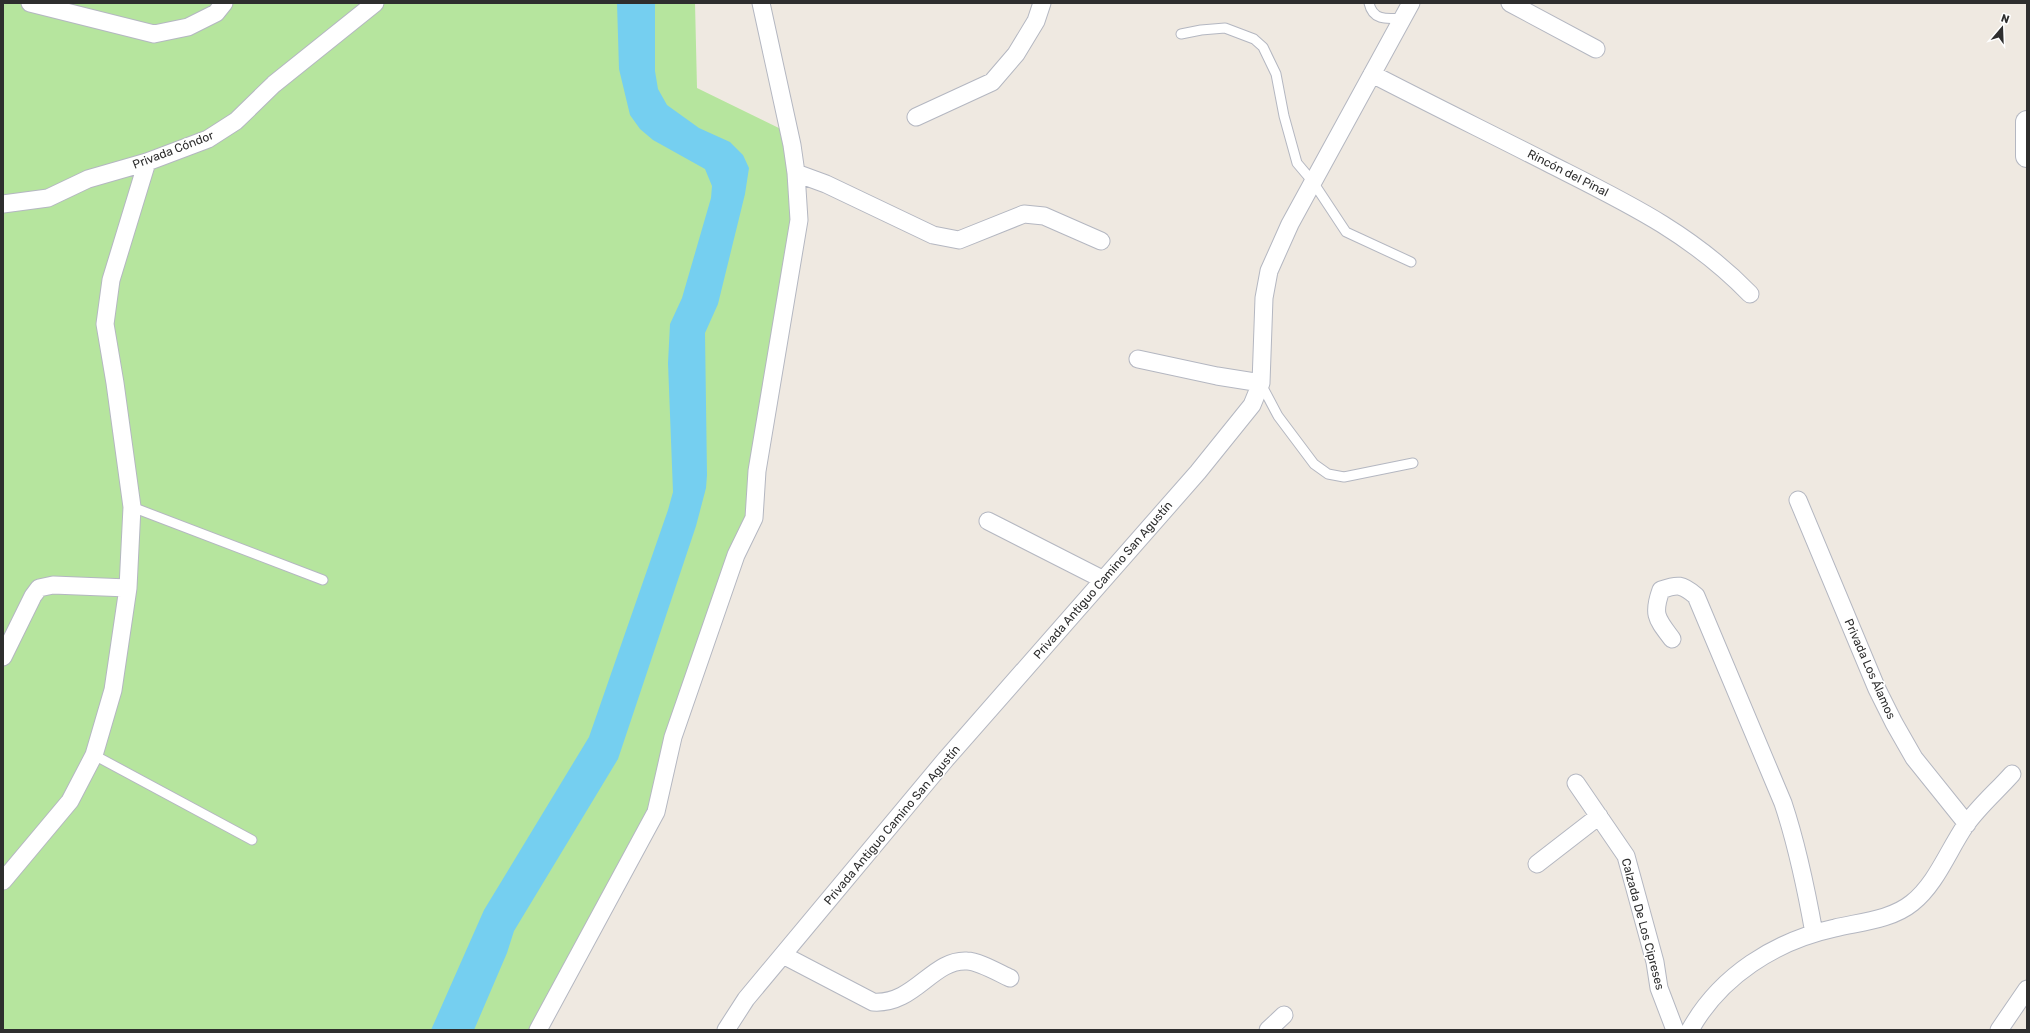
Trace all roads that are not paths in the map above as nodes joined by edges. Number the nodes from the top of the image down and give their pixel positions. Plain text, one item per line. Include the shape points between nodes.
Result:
1 (30, 3) edge
2 (224, 3) edge
3 (375, 3) edge
4 (761, 3) edge
5 (1042, 3) edge
6 (1369, 3) edge
7 (1411, 3) edge
8 (1510, 3) edge
9 (1402, 18) junction
10 (1181, 34) dead end
11 (1596, 49) dead end
12 (1372, 74) junction
13 (916, 117) dead end
14 (2027, 122) edge
15 (2027, 156) edge
16 (147, 162) junction
17 (796, 173) junction
18 (1313, 182) junction
19 (3, 204) edge
20 (1101, 241) dead end
21 (1411, 262) dead end
22 (1750, 294) dead end
23 (1138, 360) dead end
24 (1261, 383) junction
25 (1413, 463) dead end
26 (1798, 500) dead end
27 (132, 507) junction
28 (988, 521) dead end
29 (1102, 579) junction
30 (323, 580) dead end
31 (128, 588) junction
32 (1672, 639) dead end
33 (3, 657) edge
34 (94, 754) junction
35 (2012, 774) dead end
36 (1576, 783) dead end
37 (1599, 816) junction
38 (1967, 824) junction
39 (252, 840) dead end
40 (1537, 864) dead end
41 (3, 881) edge
42 (1814, 933) junction
43 (783, 955) junction
44 (1010, 978) dead end
45 (2027, 989) edge
46 (1284, 1015) dead end
47 (538, 1030) edge
48 (726, 1030) edge
49 (1268, 1030) edge
50 (1675, 1030) edge
51 (1690, 1030) edge
52 (1999, 1030) edge

1 - 2 street via 154,34 188,28 216,13
3 - 16 street, Privada Cóndor via 274,84 236,121 208,139
4 - 17 street
5 - 13 street via 1036,21 1016,54 992,82
6 - 9 lane via 1370,9 1377,17
7 - 9 street, Privada Antiguo Camino San Agustín
8 - 11 street
9 - 12 street, Privada Antiguo Camino San Agustín
10 - 18 lane via 1225,28 1254,40 1263,47 1276,74 1284,116 1298,163
12 - 18 street, Privada Antiguo Camino San Agustín
12 - 22 street, Rincón del Pinal via 1640,209 1714,259
14 - 15 street
16 - 19 street, Privada Cóndor via 88,179 48,198
16 - 27 street via 111,280 105,324
17 - 20 street via 826,184 933,235 959,240 1024,214 1044,216
17 - 47 street via 799,220 757,471 754,518 736,555 673,736 656,812
18 - 21 lane via 1346,232
18 - 24 street, Privada Antiguo Camino San Agustín via 1290,224 1269,271 1264,298
23 - 24 street
24 - 25 lane via 1278,416 1314,464 1328,474 1344,477
24 - 29 street, Privada Antiguo Camino San Agustín via 1252,405 1198,472
26 - 38 street, Privada Los Álamos via 1877,689 1894,723 1914,758
27 - 30 lane
27 - 31 street
28 - 29 street
29 - 43 street, Privada Antiguo Camino San Agustín via 946,759
31 - 33 street via 53,585 39,588
31 - 34 street via 113,690
32 - 42 street via 1659,622 1655,606 1661,590 1680,585 1696,596 1783,802 1803,872
34 - 39 lane
34 - 41 street via 70,801
35 - 38 street
36 - 37 street, Calzada De Los Cipreses
37 - 40 street
37 - 50 street, Calzada De Los Cipreses via 1626,856 1655,962 1659,988
38 - 42 street via 1924,892 1911,904 1881,918
42 - 51 street via 1776,949 1723,985 1702,1010
43 - 44 street via 874,1002 886,1003 899,999 944,966 955,962 968,961
43 - 48 street, Privada Antiguo Camino San Agustín via 746,999
45 - 52 street
46 - 49 street

